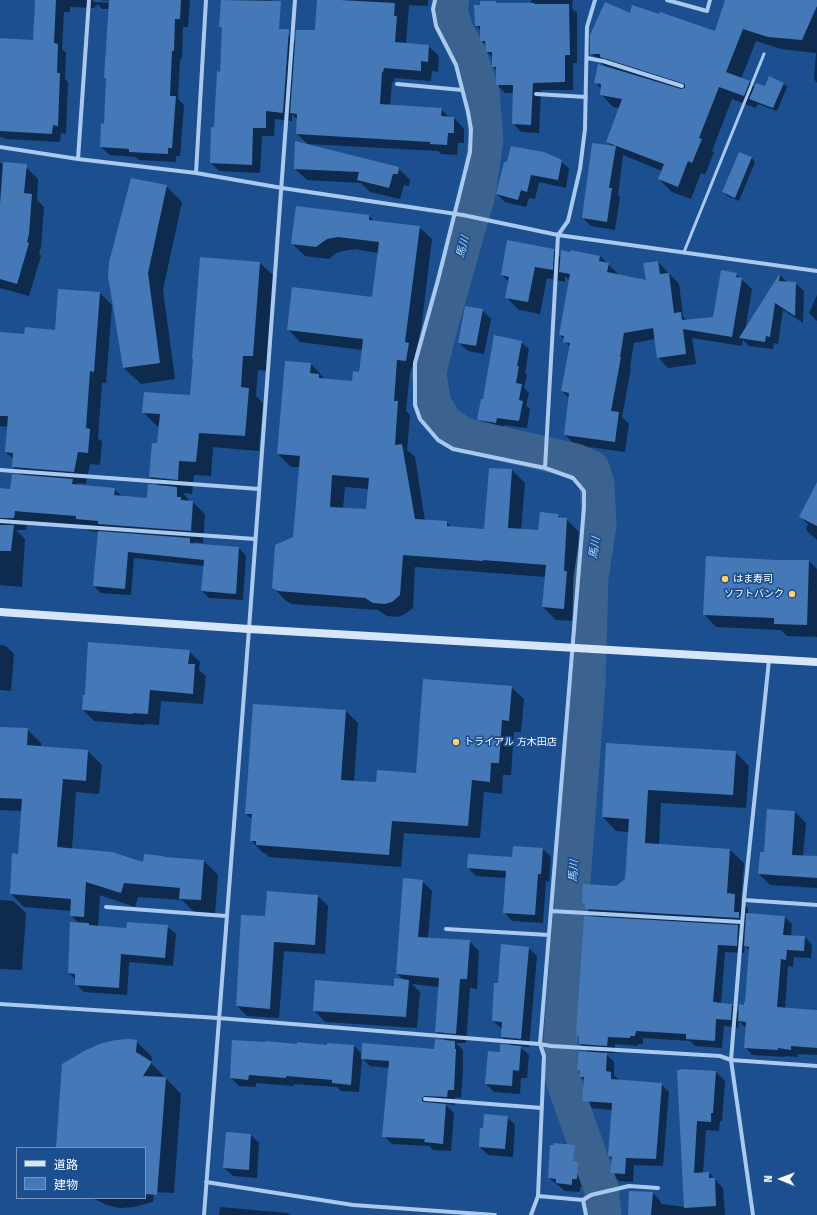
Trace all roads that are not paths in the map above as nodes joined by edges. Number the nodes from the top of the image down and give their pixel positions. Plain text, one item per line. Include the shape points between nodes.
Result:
1 (89, 0) edge
2 (206, 0) edge
3 (295, 0) edge
4 (435, 0) edge
5 (595, 0) edge
6 (667, 0) edge
7 (710, 0) edge
8 (764, 54) dead end
9 (587, 58) junction
10 (397, 84) dead end
11 (682, 86) dead end
12 (462, 90) junction
13 (536, 94) dead end
14 (586, 97) junction
15 (0, 147) edge
16 (78, 159) junction
17 (196, 173) junction
18 (282, 188) junction
19 (454, 214) junction
20 (558, 235) junction
21 (684, 252) junction
22 (817, 271) edge
23 (545, 468) junction
24 (0, 470) edge
25 (259, 489) junction
26 (0, 520) edge
27 (255, 539) junction
28 (0, 612) edge
29 (249, 629) junction
30 (575, 649) junction
31 (769, 659) junction
32 (817, 662) edge
33 (744, 900) junction
34 (817, 905) edge
35 (106, 907) dead end
36 (551, 911) junction
37 (226, 916) junction
38 (742, 922) junction
39 (446, 929) dead end
40 (549, 935) junction
41 (0, 1004) edge
42 (218, 1018) junction
43 (540, 1044) junction
44 (731, 1060) junction
45 (817, 1066) edge
46 (425, 1099) dead end
47 (542, 1108) junction
48 (206, 1182) junction
49 (658, 1188) dead end
50 (538, 1196) junction
51 (583, 1200) junction
52 (425, 1213) edge
53 (204, 1215) edge
54 (495, 1215) edge
55 (531, 1215) edge
56 (586, 1215) edge
57 (753, 1215) edge

1 - 16 street
2 - 17 street
3 - 18 street
4 - 12 street via 433,9 436,26 456,65
5 - 9 street via 586,27
6 - 7 street via 707,11
8 - 21 lane
9 - 11 street
9 - 14 street
10 - 12 street
12 - 19 street via 471,129 470,152
13 - 14 street
14 - 20 street via 580,169 568,221
15 - 16 street
16 - 17 street
17 - 18 street
18 - 19 street
18 - 25 street
19 - 20 street
19 - 23 street via 415,363 414,405 420,419 438,440 453,449
20 - 21 street
20 - 23 street
21 - 22 street
23 - 30 street via 573,478 584,492
24 - 25 street
25 - 27 street
26 - 27 street
27 - 29 street
28 - 29 street
29 - 30 street
29 - 37 street
30 - 31 street
30 - 36 street
31 - 32 street
31 - 33 street
33 - 34 street
33 - 38 street
35 - 37 street
36 - 38 street
36 - 40 street
37 - 42 street
38 - 44 street
39 - 40 street
40 - 43 street
41 - 42 street
42 - 43 street
42 - 48 street
43 - 44 street via 720,1056
43 - 47 street via 544,1056
44 - 45 street
44 - 57 street
46 - 47 street
47 - 50 street
48 - 52 street via 353,1205
48 - 53 street
49 - 51 street via 629,1186 591,1195
50 - 51 street
50 - 55 street
51 - 56 street
52 - 54 street

